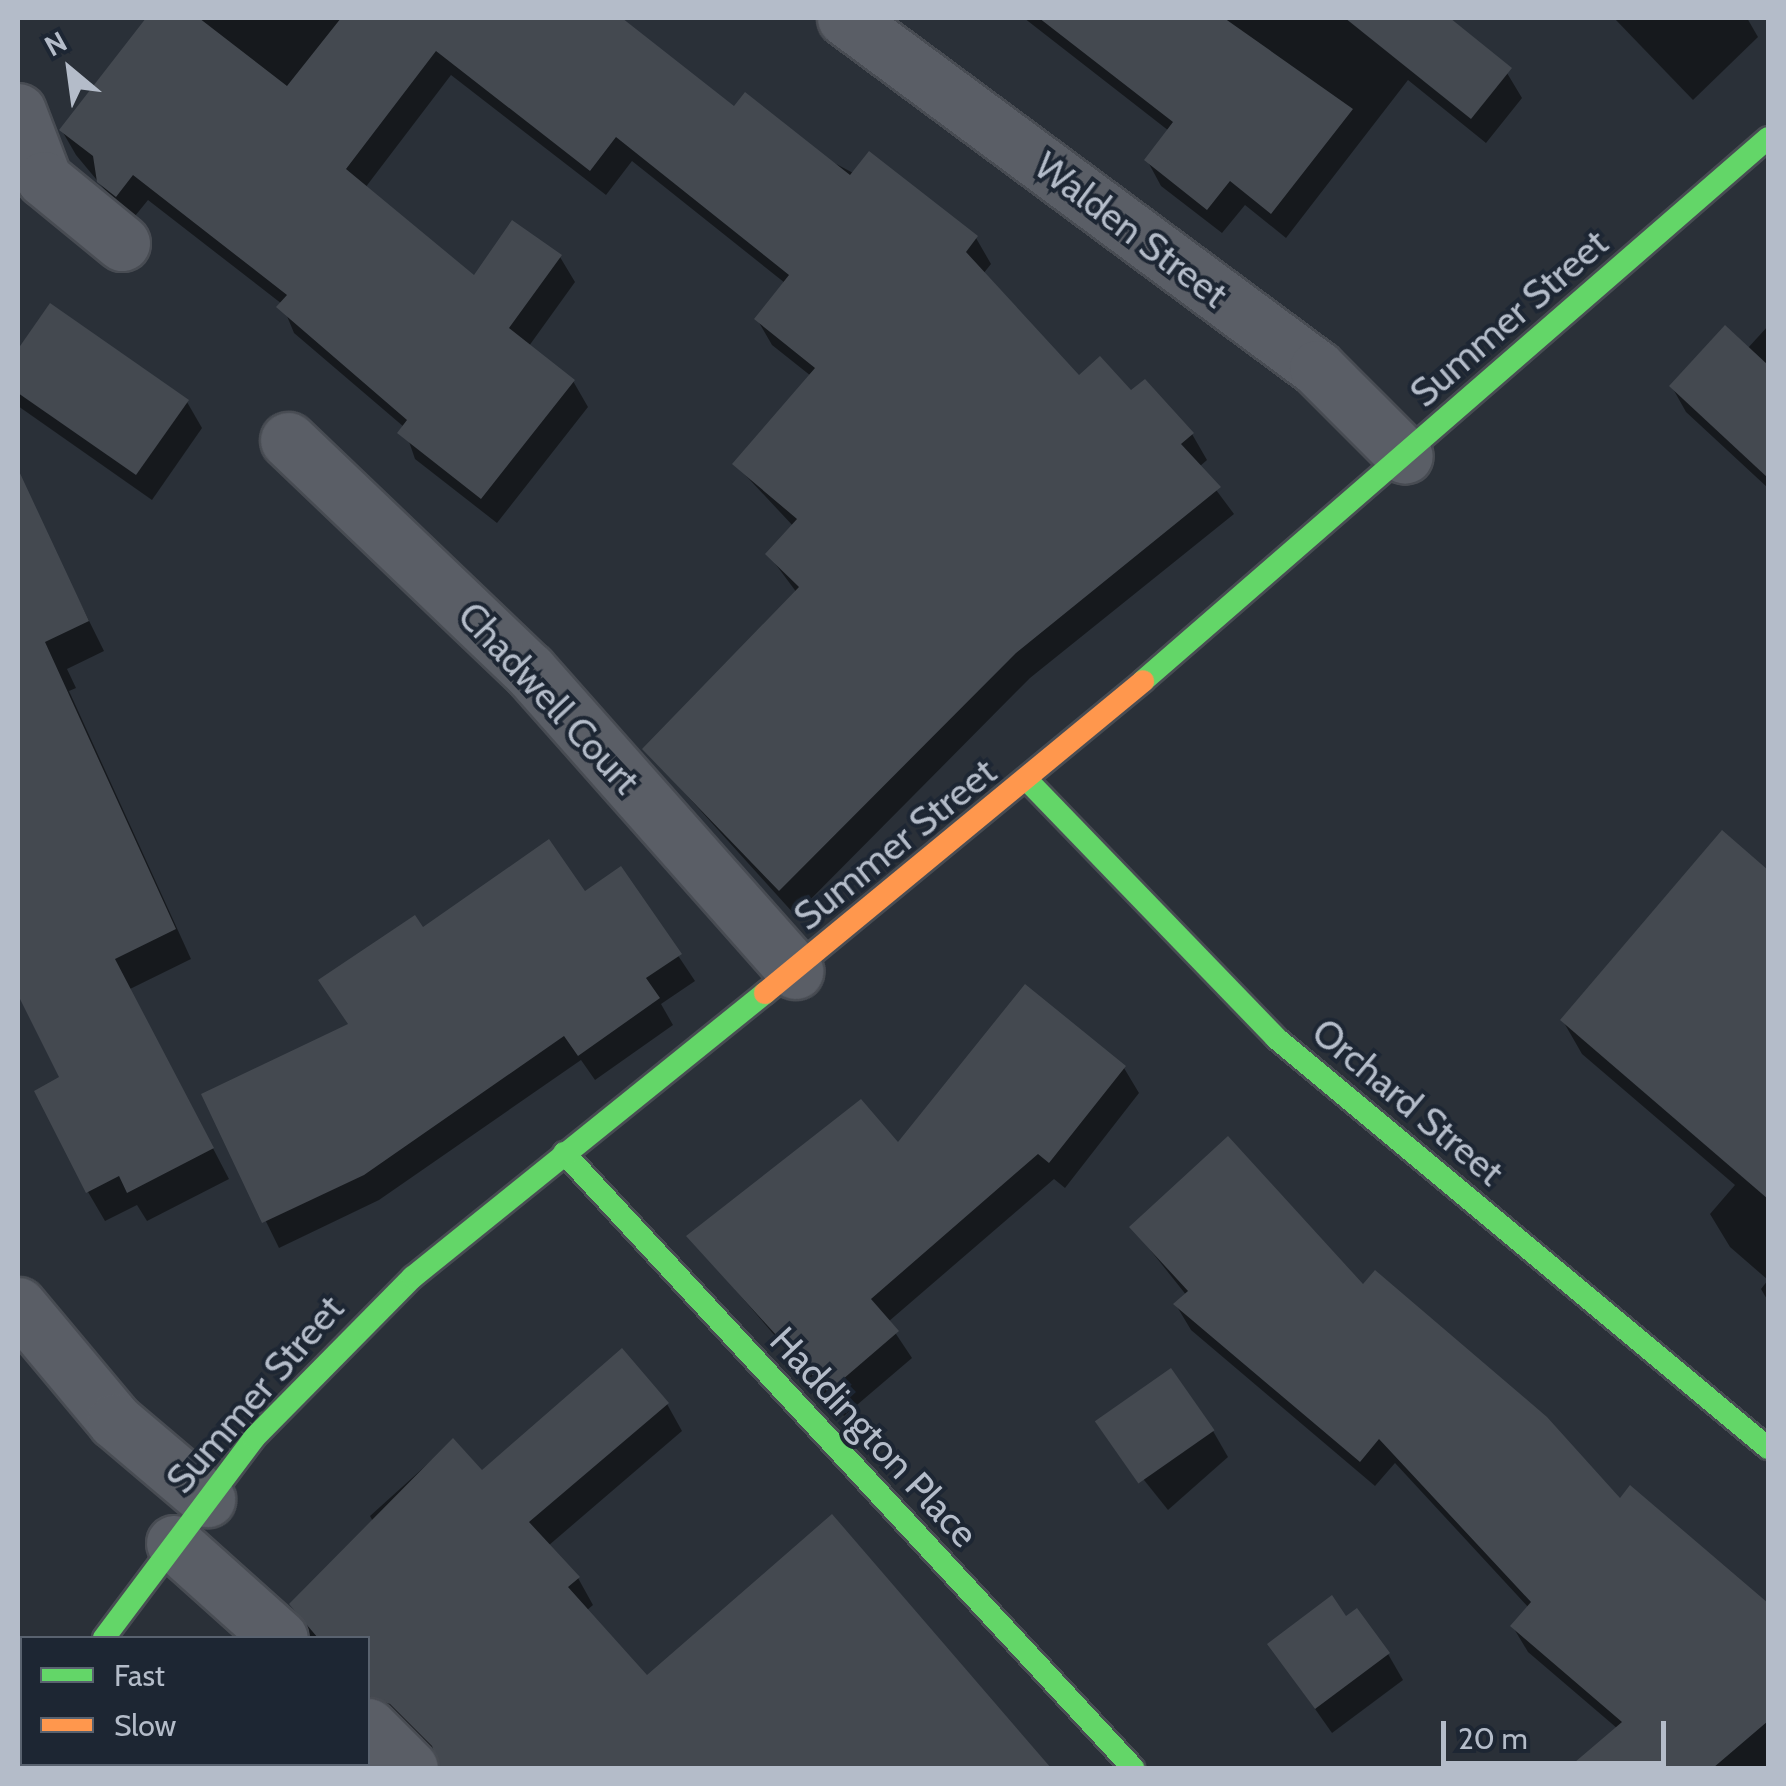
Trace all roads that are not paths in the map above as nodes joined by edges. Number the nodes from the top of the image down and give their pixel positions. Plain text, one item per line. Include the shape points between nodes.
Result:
1 (845, 18) edge
2 (18, 111) edge
3 (1768, 138) edge
4 (122, 243) dead end
5 (288, 440) dead end
6 (1405, 456) junction
7 (1028, 781) junction
8 (795, 971) junction
9 (564, 1153) junction
10 (18, 1305) edge
11 (1768, 1448) edge
12 (206, 1498) junction
13 (174, 1542) junction
14 (105, 1636) edge
15 (278, 1636) edge
16 (370, 1728) edge
17 (410, 1768) edge
18 (1133, 1768) edge

1 - 6 street, Walden Street via 1317,368
2 - 4 street via 44,179
3 - 6 main road, Summer Street
5 - 8 street, Chadwell Court via 539,682
6 - 7 main road, Summer Street
7 - 8 main road, Summer Street
7 - 11 main road, Orchard Street via 1276,1038
8 - 9 main road, Summer Street
9 - 12 main road, Summer Street via 317,1366
9 - 18 main road, Haddington Place
10 - 12 street via 115,1421
12 - 13 main road, Summer Street
13 - 14 main road, Summer Street
13 - 15 street
16 - 17 street

